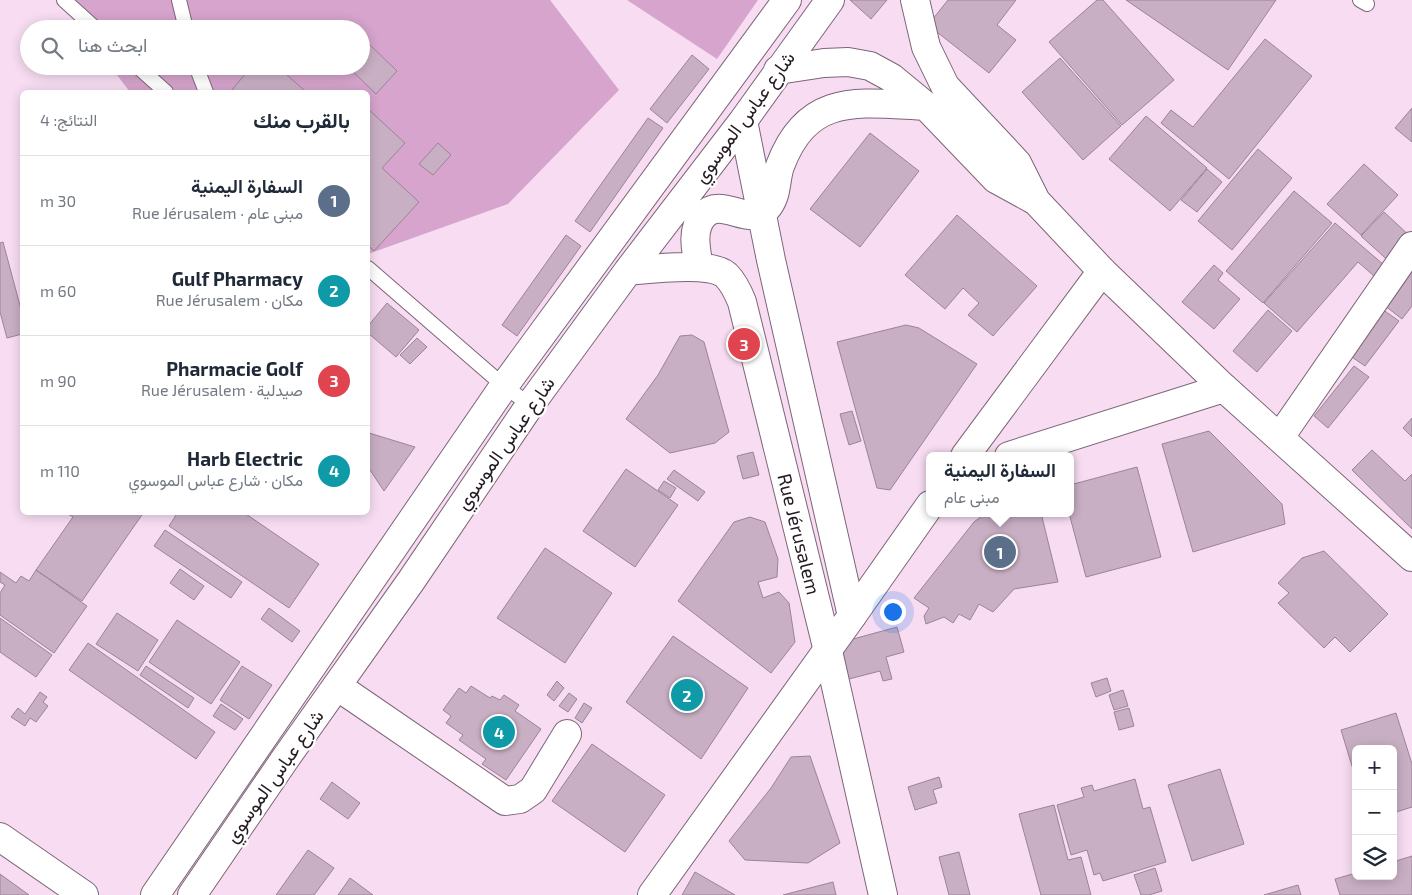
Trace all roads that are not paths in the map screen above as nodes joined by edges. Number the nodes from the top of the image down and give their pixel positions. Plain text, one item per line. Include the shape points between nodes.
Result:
1 (64, 0) edge
2 (179, 0) edge
3 (787, 0) edge
4 (830, 0) edge
5 (921, 6) edge
6 (86, 20) edge
7 (184, 20) edge
8 (778, 70) junction
9 (147, 75) edge
10 (199, 75) edge
11 (164, 90) edge
12 (205, 90) edge
13 (926, 106) junction
14 (743, 121) junction
15 (1036, 201) junction
16 (762, 213) junction
17 (1412, 246) edge
18 (699, 267) junction
19 (370, 270) edge
20 (628, 271) junction
21 (1102, 271) junction
22 (504, 386) junction
23 (1224, 388) junction
24 (530, 404) junction
25 (1280, 437) junction
26 (968, 452) edge
27 (1022, 452) edge
28 (926, 511) edge
29 (1412, 557) edge
30 (852, 616) junction
31 (828, 651) junction
32 (336, 686) junction
33 (567, 734) dead end
34 (208, 820) junction
35 (233, 836) junction
36 (0, 837) edge
37 (84, 895) edge
38 (155, 895) edge
39 (192, 895) edge
40 (652, 895) edge
41 (883, 895) edge

1 - 6 lane
2 - 7 lane
3 - 22 street, شارع عباس الموسوي
4 - 8 street, شارع عباس الموسوي
5 - 15 street via 926,47 945,86 1017,163
8 - 13 street via 824,63 848,62 870,66 892,78
8 - 14 street, شارع عباس الموسوي
9 - 11 lane
10 - 12 lane
13 - 15 street via 996,179
13 - 16 street via 847,104 820,112 793,138 779,167 776,192
14 - 16 street, Rue Jérusalem
14 - 20 street, شارع عباس الموسوي
15 - 21 street
16 - 18 street via 740,214 723,208 706,213 696,228
16 - 30 street, Rue Jérusalem
17 - 25 street
18 - 20 street, Rue Jérusalem
18 - 31 street, Rue Jérusalem via 724,273 735,285 742,302
19 - 22 lane
20 - 24 street, شارع عباس الموسوي
21 - 23 street
21 - 26 street
22 - 24 lane
22 - 34 street, شارع عباس الموسوي
23 - 25 street
23 - 27 street
24 - 32 street, شارع عباس الموسوي
25 - 29 street
28 - 30 street
30 - 31 street
31 - 40 street
31 - 41 street, Rue Jérusalem
32 - 33 street via 505,801 520,799 533,790
32 - 35 street, شارع عباس الموسوي
34 - 35 street
34 - 38 street, شارع عباس الموسوي
35 - 39 street, شارع عباس الموسوي
36 - 37 street

